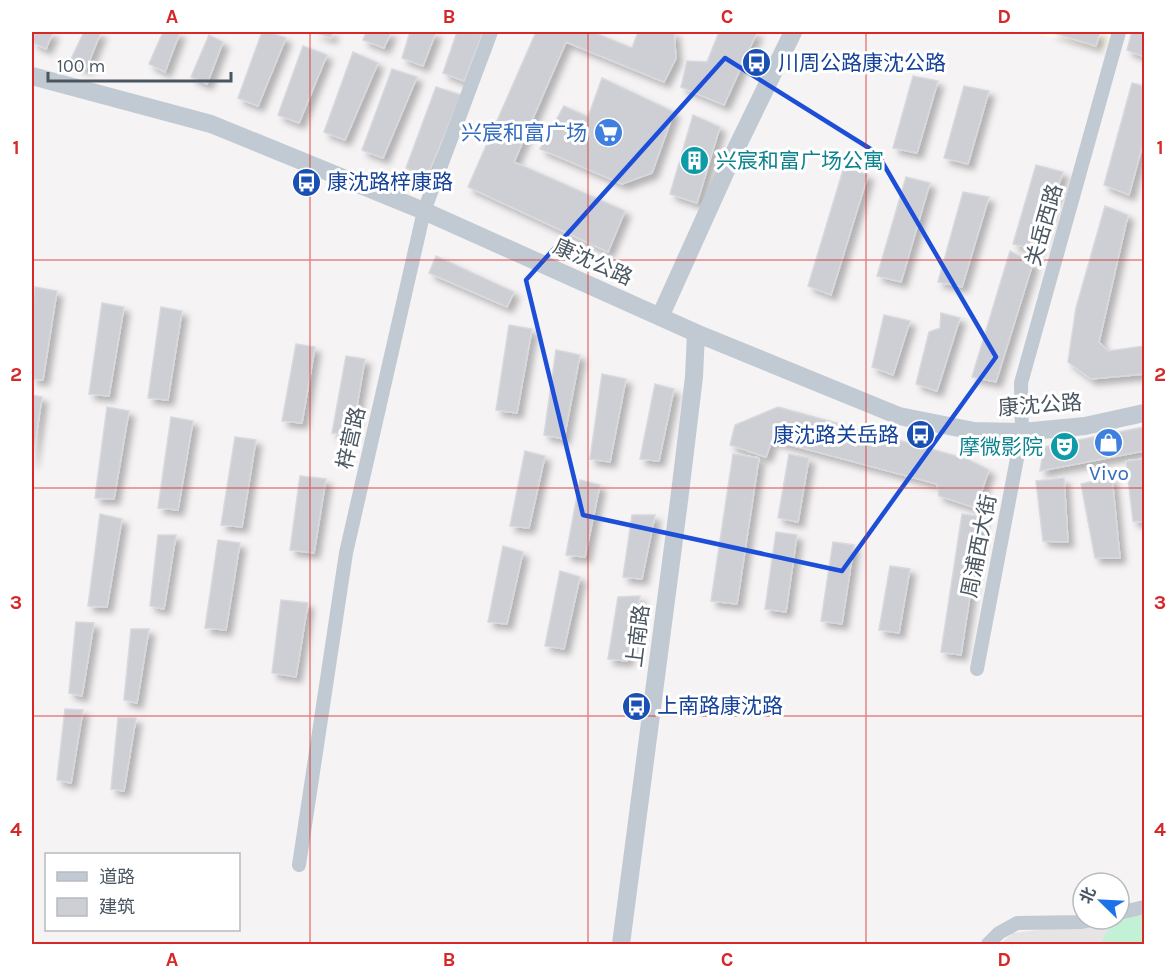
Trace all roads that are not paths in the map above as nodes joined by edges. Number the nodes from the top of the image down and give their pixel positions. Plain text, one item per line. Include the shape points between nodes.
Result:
1 (491, 32) edge
2 (793, 32) edge
3 (1119, 32) edge
4 (32, 76) edge
5 (424, 211) junction
6 (660, 317) junction
7 (696, 333) junction
8 (1144, 413) edge
9 (1022, 432) junction
10 (976, 669) dead end
11 (298, 865) dead end
12 (1071, 922) edge
13 (621, 945) edge
14 (988, 945) edge

1 - 5 street, 梓营路
2 - 6 street
3 - 9 street, 关岳西路 via 1021,383
4 - 5 street, 康沈公路 via 211,124
5 - 6 street, 康沈公路
5 - 11 street, 梓营路 via 346,553
6 - 7 street, 康沈公路
7 - 9 street, 康沈公路 via 899,416 974,431
7 - 13 street, 上南路 via 679,501
8 - 9 street, 康沈公路 via 1086,426
9 - 10 street, 周浦西大街
12 - 14 street via 1017,923

